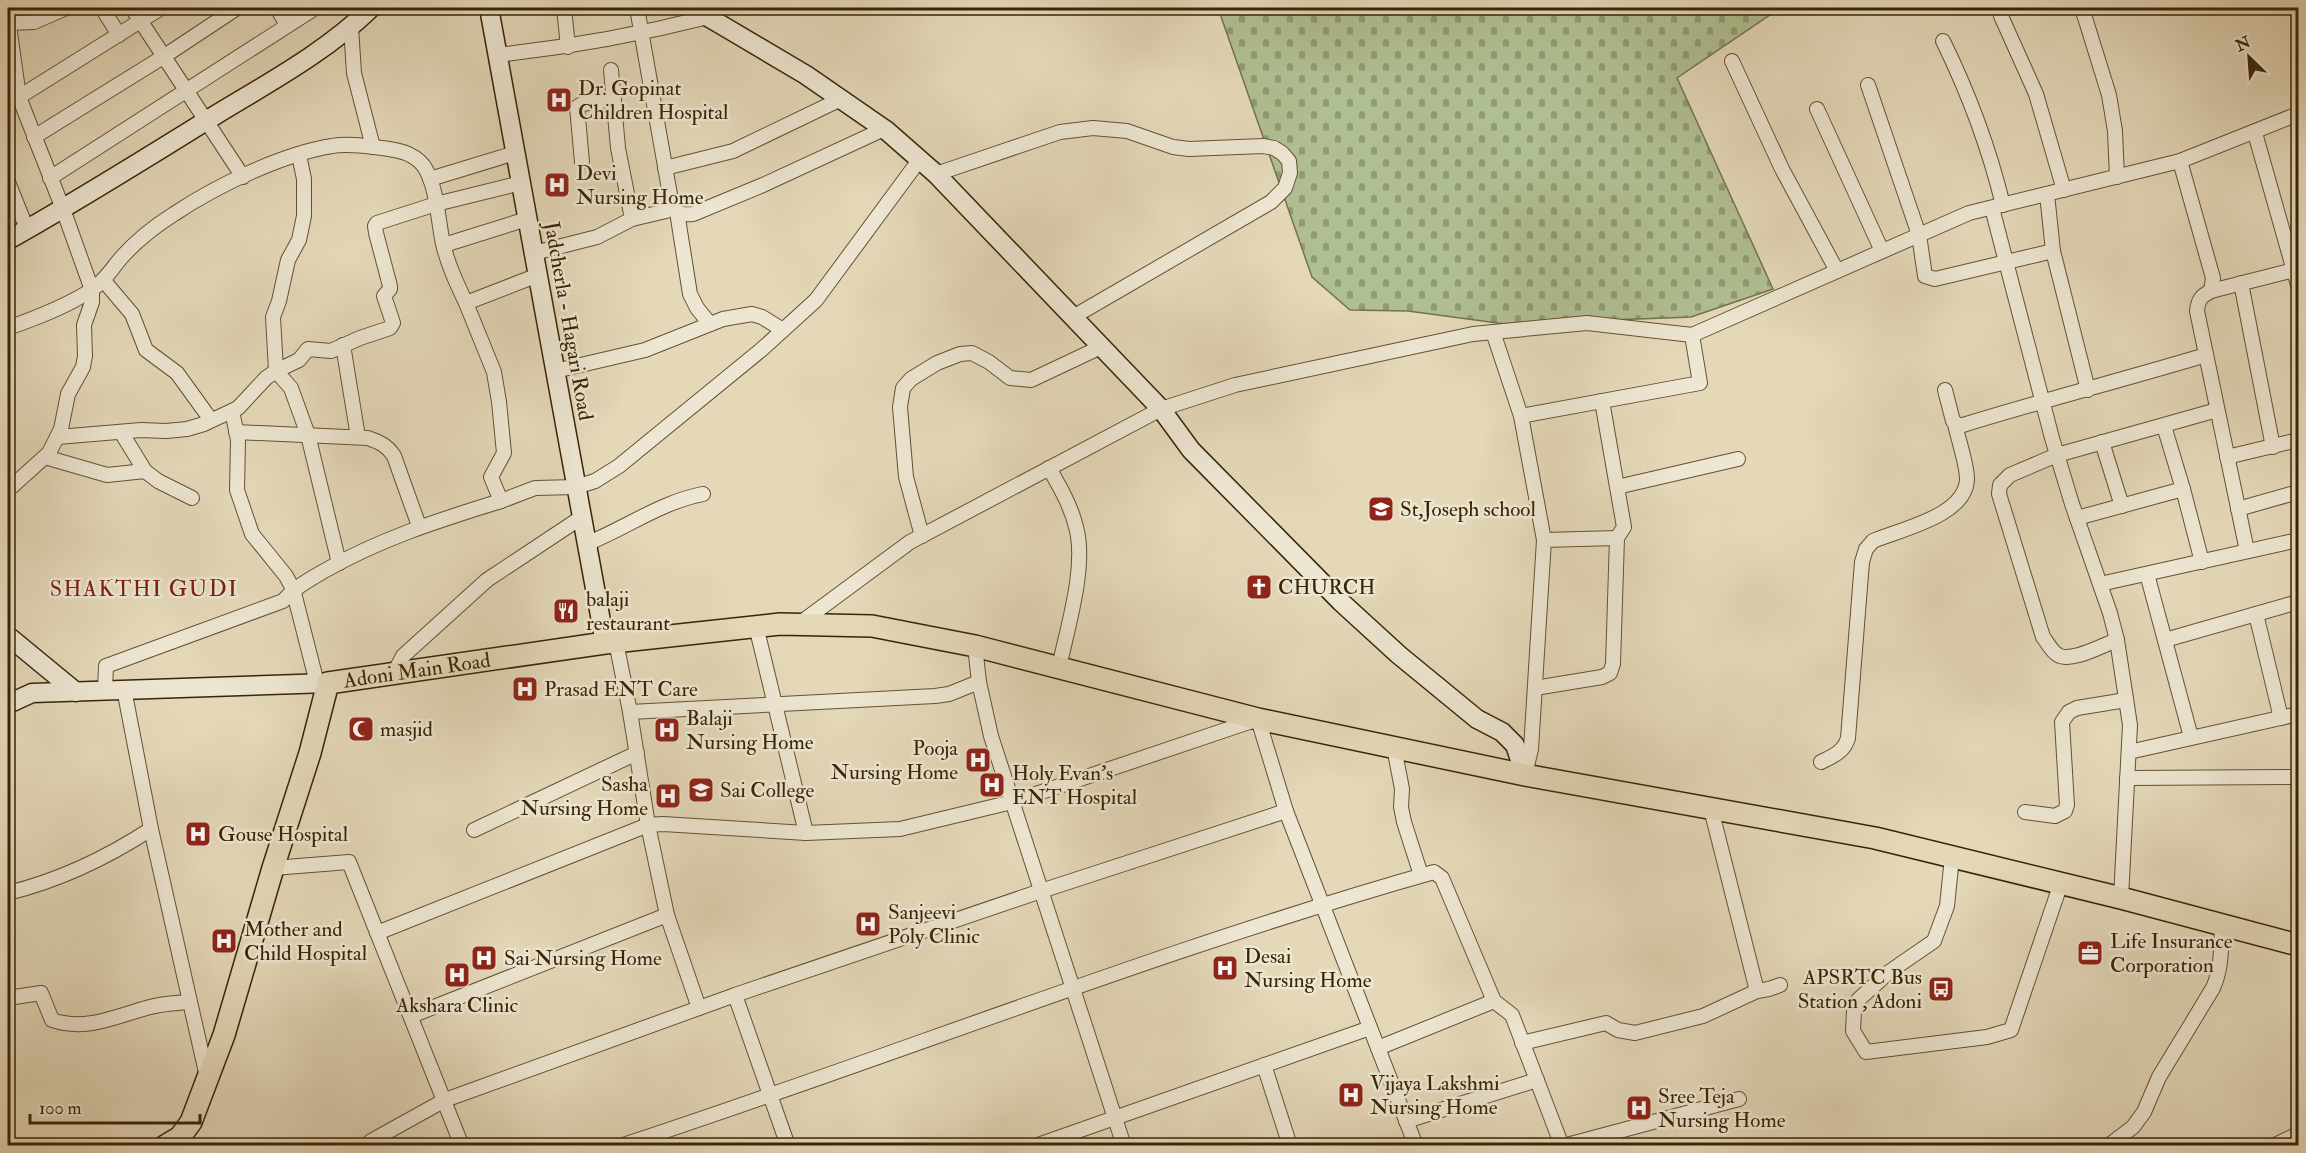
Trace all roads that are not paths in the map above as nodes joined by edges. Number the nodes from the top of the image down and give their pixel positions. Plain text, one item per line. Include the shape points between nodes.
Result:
1 (66, 8) edge
2 (102, 8) edge
3 (132, 8) edge
4 (161, 8) edge
5 (237, 8) edge
6 (277, 8) edge
7 (315, 8) edge
8 (371, 8) edge
9 (489, 8) edge
10 (564, 8) edge
11 (636, 8) edge
12 (689, 8) edge
13 (2082, 8) edge
14 (2001, 16) dead end
15 (708, 17) junction
16 (8, 21) edge
17 (140, 21) junction
18 (287, 25) junction
19 (351, 27) junction
20 (643, 34) junction
21 (119, 35) junction
22 (1944, 41) dead end
23 (567, 48) junction
24 (9, 49) edge
25 (497, 55) junction
26 (163, 57) junction
27 (1732, 60) dead end
28 (611, 70) dead end
29 (1868, 85) dead end
30 (185, 92) junction
31 (13, 99) edge
32 (614, 99) junction
33 (841, 99) junction
34 (1817, 109) dead end
35 (2298, 114) edge
36 (206, 121) junction
37 (884, 129) junction
38 (2255, 133) junction
39 (34, 137) junction
40 (373, 147) junction
41 (515, 153) junction
42 (299, 154) junction
43 (920, 159) junction
44 (2180, 161) junction
45 (582, 162) dead end
46 (665, 168) junction
47 (936, 174) junction
48 (243, 177) junction
49 (2117, 177) junction
50 (50, 178) junction
51 (430, 179) junction
52 (8, 182) edge
53 (521, 183) junction
54 (2064, 190) junction
55 (2048, 194) junction
56 (436, 204) junction
57 (1998, 207) junction
58 (63, 209) junction
59 (674, 209) junction
60 (527, 219) junction
61 (632, 219) junction
62 (27, 229) junction
63 (1919, 236) junction
64 (8, 240) edge
65 (444, 245) junction
66 (2053, 251) junction
67 (1882, 252) junction
68 (534, 253) junction
69 (2008, 261) junction
70 (2296, 269) edge
71 (1837, 271) junction
72 (538, 275) junction
73 (104, 281) junction
74 (2241, 283) junction
75 (2298, 285) edge
76 (92, 290) junction
77 (2211, 291) junction
78 (466, 303) junction
79 (1073, 317) junction
80 (710, 324) junction
81 (8, 328) edge
82 (783, 330) junction
83 (1493, 332) junction
84 (1692, 335) junction
85 (344, 345) junction
86 (1101, 347) junction
87 (2206, 356) junction
88 (276, 371) junction
89 (555, 371) junction
90 (1945, 390) dead end
91 (2088, 390) junction
92 (1602, 401) junction
93 (2043, 401) junction
94 (1161, 409) junction
95 (2217, 410) junction
96 (232, 411) junction
97 (1521, 416) junction
98 (211, 420) junction
99 (1955, 424) junction
100 (2164, 426) junction
101 (121, 432) junction
102 (236, 432) junction
103 (308, 435) junction
104 (57, 437) junction
105 (358, 437) junction
106 (2298, 440) edge
107 (2102, 442) junction
108 (2273, 447) junction
109 (2057, 455) junction
110 (45, 457) junction
111 (2227, 457) junction
112 (1738, 459) dead end
113 (1049, 468) junction
114 (145, 471) junction
115 (576, 487) junction
116 (1617, 487) junction
117 (2183, 489) junction
118 (8, 490) edge
119 (2298, 492) edge
120 (703, 494) dead end
121 (192, 498) dead end
122 (501, 501) junction
123 (2122, 506) junction
124 (2238, 509) junction
125 (582, 517) junction
126 (2077, 518) junction
127 (419, 526) junction
128 (922, 536) junction
129 (1617, 538) junction
130 (1544, 540) junction
131 (2298, 540) edge
132 (586, 544) junction
133 (2247, 551) junction
134 (339, 562) junction
135 (2202, 562) junction
136 (2147, 574) junction
137 (2100, 584) junction
138 (293, 589) junction
139 (2298, 602) edge
140 (2256, 614) junction
141 (799, 624) junction
142 (756, 626) junction
143 (8, 636) edge
144 (2116, 640) junction
145 (2165, 640) junction
146 (610, 643) junction
147 (975, 646) junction
148 (1059, 668) junction
149 (394, 673) junction
150 (979, 682) junction
151 (323, 683) junction
152 (1535, 688) junction
153 (124, 689) junction
154 (105, 690) junction
155 (76, 692) junction
156 (2126, 700) junction
157 (8, 704) edge
158 (775, 704) junction
159 (630, 712) junction
160 (2298, 714) edge
161 (2281, 718) junction
162 (1258, 719) junction
163 (2191, 737) junction
164 (1394, 747) junction
165 (2128, 752) junction
166 (637, 753) junction
167 (1821, 762) dead end
168 (1525, 775) junction
169 (2298, 777) edge
170 (2127, 778) junction
171 (1012, 802) junction
172 (1711, 808) junction
173 (1286, 811) junction
174 (2025, 812) dead end
175 (648, 825) junction
176 (151, 830) junction
177 (474, 830) dead end
178 (806, 834) junction
179 (1952, 857) junction
180 (273, 868) junction
181 (1421, 875) junction
182 (2061, 883) junction
183 (1041, 891) junction
184 (8, 893) edge
185 (2121, 898) junction
186 (1324, 905) junction
187 (667, 915) junction
188 (2222, 926) junction
189 (377, 933) junction
190 (2298, 945) edge
191 (1780, 985) dead end
192 (1072, 987) junction
193 (1757, 990) junction
194 (735, 995) junction
195 (8, 999) edge
196 (1494, 1001) junction
197 (190, 1002) junction
198 (699, 1008) junction
199 (411, 1016) junction
200 (1370, 1028) junction
201 (1522, 1043) junction
202 (1378, 1048) junction
203 (1264, 1065) junction
204 (208, 1080) junction
205 (1537, 1080) junction
206 (771, 1096) junction
207 (1738, 1099) dead end
208 (445, 1100) junction
209 (1115, 1117) junction
210 (1406, 1121) junction
211 (2298, 1137) edge
212 (165, 1146) edge
213 (367, 1146) edge
214 (462, 1146) edge
215 (620, 1146) edge
216 (788, 1146) edge
217 (1035, 1146) edge
218 (1124, 1146) edge
219 (1290, 1146) edge
220 (1416, 1146) edge
221 (1562, 1146) edge
222 (2108, 1146) edge
223 (2273, 1146) edge

1 - 16 street via 34,22
2 - 21 street
3 - 17 street
4 - 17 street
5 - 26 street
6 - 18 street
7 - 18 street
8 - 19 street
9 - 25 street, Jadcherla - Hagari Road
10 - 23 street
11 - 20 street
12 - 15 street
13 - 49 street via 2109,95
14 - 54 street via 2036,94
15 - 20 street
15 - 33 street
16 - 24 street
17 - 21 street
17 - 26 street
18 - 30 street
19 - 36 street
19 - 40 street via 354,73
20 - 23 street
20 - 46 street
21 - 31 street
22 - 57 street via 1983,132
23 - 25 street
24 - 31 street
25 - 41 street, Jadcherla - Hagari Road
26 - 30 street
26 - 39 street
27 - 71 street via 1782,169
28 - 32 street
29 - 63 street
30 - 36 street
30 - 50 street
31 - 39 street
32 - 45 street via 577,107
32 - 61 street via 618,148
33 - 37 street
33 - 46 street via 733,151
34 - 67 street
35 - 38 street
36 - 48 street
36 - 58 street
37 - 43 street
37 - 59 street via 693,214
38 - 44 street
38 - 70 street
39 - 50 street
40 - 42 street via 333,146
40 - 51 street via 411,155 423,165
41 - 51 street
41 - 53 street, Jadcherla - Hagari Road
42 - 48 street
42 - 88 street via 304,216 273,317
43 - 47 street
43 - 82 street via 816,300
44 - 49 street
44 - 77 street via 2214,278
46 - 59 street
47 - 79 street
47 - 79 street via 1060,132 1092,128 1127,131 1181,148 1263,146 1282,153 1289,161 1285,188 1271,202
48 - 73 street via 174,214 122,258
49 - 54 street
50 - 58 street
51 - 56 street
52 - 62 street
53 - 56 street
53 - 60 street, Jadcherla - Hagari Road
54 - 55 street
55 - 57 street
55 - 66 street
56 - 65 street
56 - 85 street via 375,226 390,286 384,296 392,326
57 - 63 street via 1969,213
57 - 69 street
58 - 62 street
58 - 76 street
59 - 61 street
59 - 80 street via 690,294
60 - 65 street
60 - 68 street, Jadcherla - Hagari Road
61 - 68 street via 597,237
62 - 64 street
63 - 67 street
63 - 69 street via 1923,270 1929,278
65 - 78 street
66 - 69 street
66 - 91 street
67 - 71 street
68 - 72 street, Jadcherla - Hagari Road
69 - 93 street
70 - 74 street
70 - 75 street
71 - 84 street
72 - 78 street
72 - 89 street, Jadcherla - Hagari Road
73 - 76 street
73 - 98 street via 132,314 146,350 177,373
74 - 77 street
74 - 108 street
76 - 81 street via 71,303
76 - 104 street via 84,325 83,367 68,394
77 - 87 street via 2202,296 2197,311
78 - 122 street via 494,372 504,453 491,477
79 - 86 street
80 - 82 street via 752,314
80 - 89 street via 645,350
82 - 115 street via 619,466
83 - 84 street via 1587,323
83 - 94 street via 1235,385
83 - 97 street
84 - 92 street via 1701,383
85 - 88 street via 326,351 308,349 299,360
85 - 105 street
86 - 94 street
86 - 128 street via 1031,380 1010,378 972,353 937,363 910,379 903,388 900,407 906,477
87 - 91 street
87 - 95 street
88 - 96 street
88 - 103 street via 291,388
89 - 115 street, Jadcherla - Hagari Road
90 - 99 street
91 - 93 street
92 - 97 street
92 - 116 street
93 - 99 street
93 - 109 street
94 - 113 street
94 - 168 street via 1191,450 1341,602 1399,655 1515,745
95 - 100 street
95 - 111 street
96 - 98 street
96 - 102 street
97 - 130 street
98 - 101 street via 187,429
99 - 167 street via 1967,479 1957,501 1946,513 1873,541 1866,549 1848,738 1839,753
100 - 107 street
100 - 117 street
101 - 104 street
101 - 114 street
102 - 103 street
102 - 138 street via 237,490 252,534
103 - 105 street
103 - 134 street
104 - 110 street
105 - 127 street via 388,447
106 - 108 street
107 - 109 street
107 - 123 street
108 - 111 street
109 - 126 street
109 - 144 street via 2010,475 2000,485 1999,494 2043,637 2060,657 2071,658
110 - 114 street via 107,475
110 - 118 street
111 - 124 street
112 - 116 street
113 - 128 street
113 - 148 street via 1077,528 1079,570
114 - 121 street
115 - 122 street via 535,488
115 - 125 street, Jadcherla - Hagari Road
116 - 129 street via 1624,527
117 - 123 street
117 - 135 street
119 - 124 street
120 - 132 street via 666,505
122 - 127 street
123 - 126 street
124 - 133 street
125 - 132 street, Jadcherla - Hagari Road
125 - 149 street via 487,580 403,656
126 - 137 street
127 - 134 street
128 - 141 street
129 - 130 street
129 - 152 street via 1616,643 1610,673
130 - 152 street
131 - 133 street
132 - 146 street, Jadcherla - Hagari Road
133 - 135 street
134 - 138 street
135 - 136 street
136 - 137 street
136 - 145 street
137 - 144 street
138 - 151 street
138 - 154 street via 283,601 106,666
139 - 140 street
140 - 145 street
140 - 161 street
141 - 142 main road, Adoni Main Road
141 - 147 main road, Adoni Main Road via 872,626
142 - 146 main road, Adoni Main Road
142 - 158 street
143 - 155 street
144 - 156 street
145 - 163 street
146 - 149 main road, Adoni Main Road
146 - 159 street
147 - 148 main road, Adoni Main Road
147 - 150 street
148 - 162 main road, Adoni Main Road
149 - 151 main road, Adoni Main Road
150 - 158 street via 934,696
150 - 171 street
151 - 153 street
151 - 180 main road, Adoni Main Road via 310,753
152 - 168 street
153 - 154 street
153 - 176 street
154 - 155 street
155 - 157 street via 32,693
156 - 165 street via 2130,724
156 - 174 street via 2077,708 2064,717 2065,811 2055,816
158 - 159 street
158 - 178 street
159 - 166 street
160 - 161 street
161 - 163 street
162 - 164 main road, Adoni Main Road
162 - 171 street
162 - 173 street
163 - 165 street
164 - 168 main road, Adoni Main Road
164 - 181 street via 1404,822
165 - 170 street
166 - 175 street
166 - 177 street
168 - 172 main road, Adoni Main Road
169 - 170 street
170 - 185 street
171 - 178 street via 900,829
171 - 183 street
172 - 179 main road, Adoni Main Road via 1875,838
172 - 193 street
173 - 183 street
173 - 186 street
175 - 178 street
175 - 187 street
175 - 189 street
176 - 184 street via 40,885
176 - 197 street
179 - 182 main road, Adoni Main Road
179 - 182 street via 1947,906 1934,941 1889,972 1858,1000 1853,1031 1866,1052 1987,1037 2011,1030
180 - 189 street via 349,862
180 - 204 main road, Adoni Main Road
181 - 186 street
181 - 196 street via 1434,872 1442,878
182 - 185 main road, Adoni Main Road
183 - 192 street
183 - 194 street
185 - 188 main road, Adoni Main Road
186 - 192 street
186 - 200 street
187 - 198 street
187 - 199 street
188 - 190 main road, Adoni Main Road
188 - 222 street via 2221,958 2213,988 2159,1077 2144,1112 2133,1127
189 - 199 street
191 - 193 street
192 - 206 street
192 - 209 street
193 - 201 street via 1703,1016 1635,1033 1606,1023
194 - 198 street
194 - 206 street
195 - 197 street via 40,993 52,1020 73,1026
196 - 201 street via 1512,1015
196 - 202 street
197 - 204 street
198 - 208 street
199 - 208 street
200 - 202 street
200 - 203 street
201 - 205 street
202 - 210 street
203 - 209 street
203 - 219 street
204 - 212 main road, Adoni Main Road via 191,1122 180,1137
205 - 210 street
205 - 221 street
206 - 215 street
206 - 216 street
207 - 221 street
208 - 213 street
208 - 214 street
209 - 217 street
209 - 218 street
210 - 220 street
211 - 223 street

